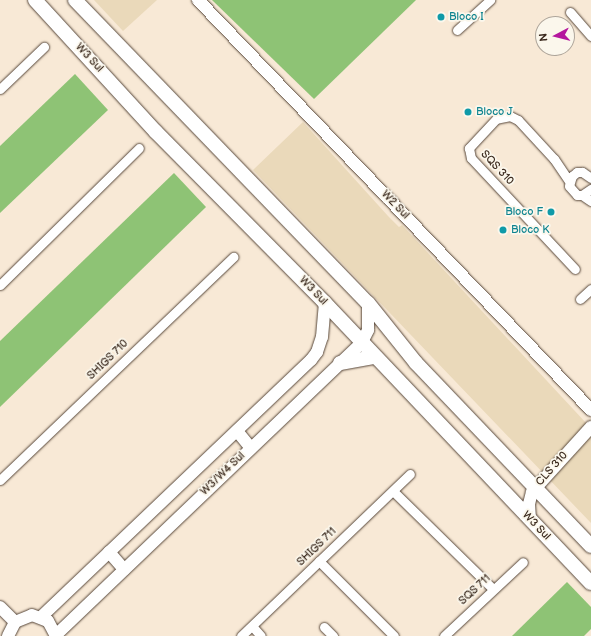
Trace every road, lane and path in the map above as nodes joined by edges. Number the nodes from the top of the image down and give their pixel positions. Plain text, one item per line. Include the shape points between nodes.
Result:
1 (35, 0) edge
2 (75, 0) edge
3 (198, 0) edge
4 (490, 0) edge
5 (570, 12) dead end
6 (457, 30) dead end
7 (591, 36) edge
8 (44, 47) dead end
9 (0, 89) edge
10 (139, 148) dead end
11 (554, 159) junction
12 (591, 167) edge
13 (579, 172) junction
14 (591, 178) edge
15 (569, 181) junction
16 (591, 190) edge
17 (582, 195) junction
18 (591, 201) edge
19 (233, 257) dead end
20 (575, 269) dead end
21 (0, 286) edge
22 (591, 289) edge
23 (580, 299) dead end
24 (324, 303) junction
25 (368, 303) junction
26 (361, 344) junction
27 (374, 357) junction
28 (340, 363) junction
29 (591, 410) edge
30 (591, 427) edge
31 (237, 431) junction
32 (251, 448) junction
33 (410, 474) dead end
34 (0, 480) edge
35 (536, 487) junction
36 (393, 491) junction
37 (171, 494) junction
38 (185, 511) junction
39 (530, 519) junction
40 (591, 546) edge
41 (109, 552) junction
42 (319, 561) junction
43 (523, 562) dead end
44 (124, 569) junction
45 (591, 583) edge
46 (493, 590) junction
47 (0, 607) edge
48 (41, 617) junction
49 (15, 622) junction
50 (252, 626) junction
51 (324, 627) dead end
52 (56, 635) edge
53 (8, 636) edge
54 (241, 636) edge
55 (261, 636) edge
56 (333, 636) edge
57 (394, 636) edge
58 (444, 636) edge

1 - 24 main road, W3 Sul via 156,132
2 - 25 main road
3 - 29 main road, W2 Sul
4 - 6 street
5 - 7 street
8 - 9 street
10 - 21 street
11 - 13 street, SQS 310
11 - 15 street, SQS 310
11 - 20 street, SQS 310 via 518,120 510,116 496,119 471,144 468,151 471,158
12 - 13 street
13 - 14 street, SQS 310
13 - 15 street
15 - 17 street, SQS 310 via 572,191
16 - 17 street
17 - 18 street, SQS 310
19 - 34 street, SHIGS 710
22 - 23 street
24 - 26 main road, W3 Sul
24 - 31 main road, W3/W4 Sul via 322,337 317,352
25 - 26 main road, W3/W4 Sul via 368,330
25 - 35 main road via 416,362
26 - 27 main road, W3 Sul
26 - 28 main road, W3/W4 Sul
27 - 28 main road
27 - 39 main road, W3 Sul
28 - 32 main road, W3/W4 Sul
30 - 35 main road, CLS 310
31 - 32 main road
31 - 37 main road, W3/W4 Sul
32 - 38 main road, W3/W4 Sul
33 - 36 street, SHIGS 711
35 - 39 main road, CLS 310 via 530,500
35 - 40 main road
36 - 42 street, SHIGS 711
36 - 46 street
37 - 38 main road
37 - 41 main road, W3/W4 Sul
38 - 44 main road, W3/W4 Sul
39 - 45 main road, W3 Sul
41 - 44 main road
41 - 48 main road, W3/W4 Sul
42 - 50 street, SHIGS 711
42 - 57 street
43 - 46 street, SQS 711
44 - 52 main road, W3/W4 Sul
46 - 58 street, SQS 711
47 - 49 main road
48 - 49 main road via 23,617
48 - 52 main road via 48,621
49 - 53 main road
50 - 54 street, SHIGS 711
50 - 55 street
51 - 56 street

